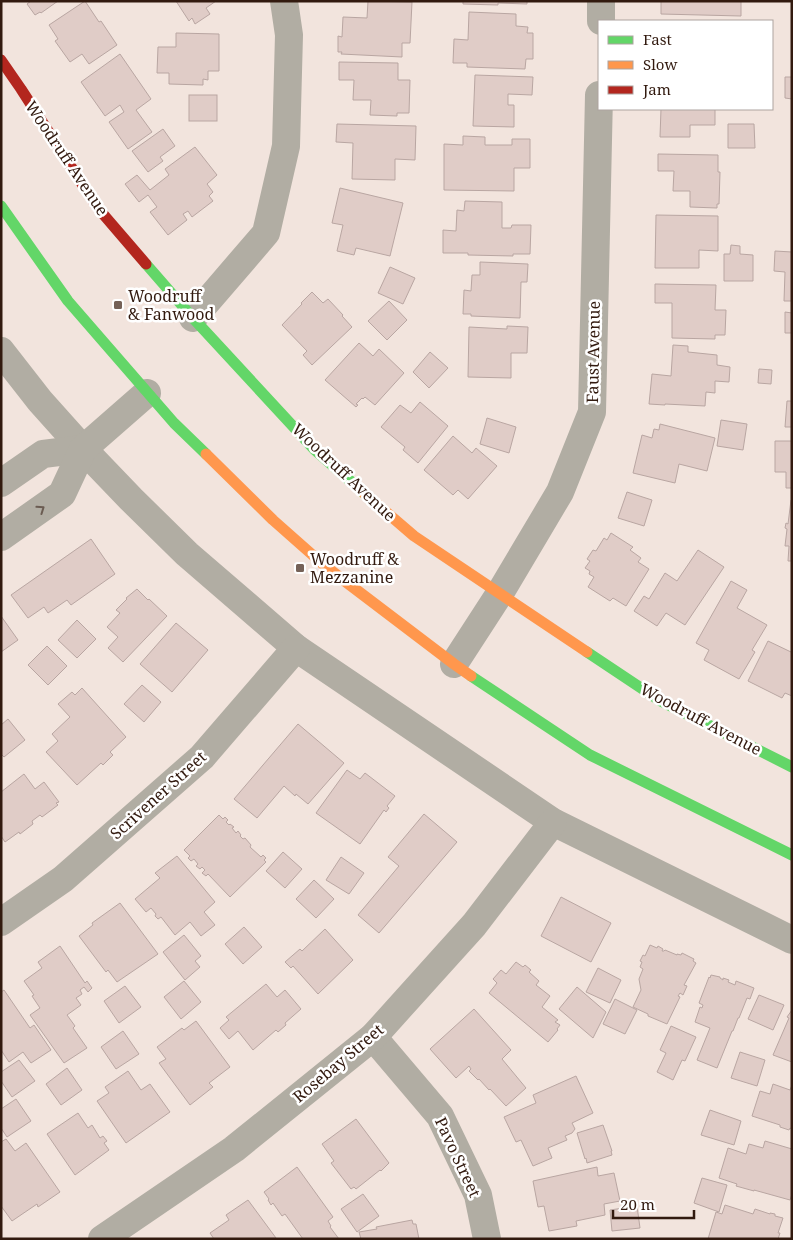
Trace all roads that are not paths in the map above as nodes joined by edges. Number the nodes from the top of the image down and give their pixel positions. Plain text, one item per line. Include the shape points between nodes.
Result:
1 (284, 1) edge
2 (601, 1) edge
3 (601, 20) edge
4 (1, 60) edge
5 (599, 110) edge
6 (1, 206) edge
7 (193, 318) junction
8 (1, 350) edge
9 (147, 393) junction
10 (83, 449) junction
11 (1, 483) edge
12 (1, 537) edge
13 (500, 593) junction
14 (296, 648) junction
15 (454, 664) junction
16 (792, 767) edge
17 (553, 822) junction
18 (792, 855) edge
19 (1, 922) edge
20 (792, 940) edge
21 (373, 1037) junction
22 (102, 1239) edge
23 (487, 1239) edge

1 - 7 street via 289,35 286,146 266,233
2 - 3 street
4 - 7 street, Woodruff Avenue via 97,207
5 - 13 street, Faust Avenue via 592,412 560,492
6 - 9 street via 68,302
7 - 13 street, Woodruff Avenue via 314,449 414,536
8 - 10 street
9 - 10 street
9 - 15 street via 288,534
10 - 11 street via 43,454
12 -> 10 street via 62,494
10 - 14 street via 187,554
13 - 15 street, Faust Avenue
13 - 16 street, Woodruff Avenue via 659,700
14 - 17 street
14 - 19 street, Scrivener Street via 202,758 63,879
15 - 18 street via 590,754
17 - 20 street
17 - 21 street, Rosebay Street via 474,925
21 - 22 street, Rosebay Street via 234,1149
21 - 23 street, Pavo Street via 440,1116 478,1195

